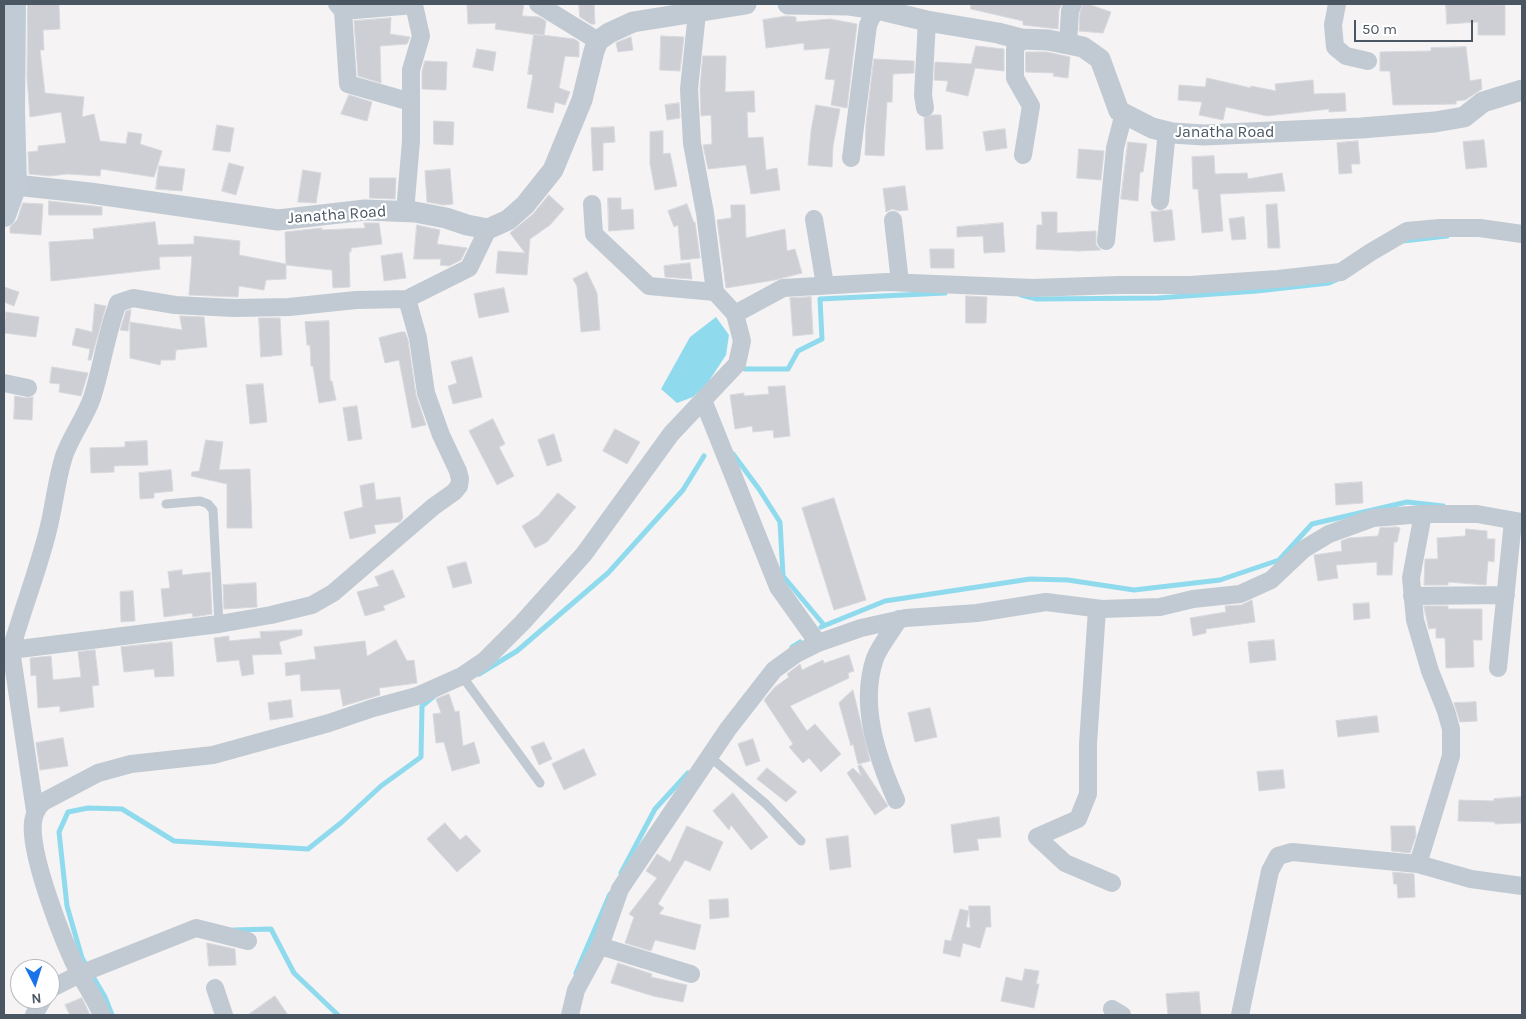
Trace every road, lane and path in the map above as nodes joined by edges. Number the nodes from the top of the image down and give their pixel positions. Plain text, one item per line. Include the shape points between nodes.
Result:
1 (14, 4) edge
2 (538, 4) edge
3 (746, 4) edge
4 (788, 4) edge
5 (1073, 4) edge
6 (1337, 4) edge
7 (878, 6) edge
8 (340, 7) edge
9 (696, 13) junction
10 (927, 21) junction
11 (1021, 38) junction
12 (598, 41) junction
13 (1068, 44) junction
14 (1368, 61) dead end
15 (1522, 90) edge
16 (411, 102) junction
17 (924, 108) dead end
18 (1124, 113) junction
19 (1167, 131) junction
20 (1023, 155) dead end
21 (851, 158) dead end
22 (15, 185) junction
23 (1160, 202) dead end
24 (592, 204) dead end
25 (405, 212) junction
26 (4, 215) edge
27 (814, 219) dead end
28 (893, 220) dead end
29 (488, 229) junction
30 (1522, 234) edge
31 (1106, 242) dead end
32 (900, 282) junction
33 (824, 285) junction
34 (715, 292) junction
35 (407, 299) junction
36 (735, 314) junction
37 (4, 383) edge
38 (28, 388) dead end
39 (703, 400) junction
40 (166, 504) dead end
41 (1423, 514) junction
42 (1518, 522) edge
43 (1506, 595) junction
44 (1412, 596) junction
45 (1097, 609) junction
46 (899, 619) junction
47 (219, 624) junction
48 (818, 643) junction
49 (7, 650) edge
50 (1498, 668) dead end
51 (462, 676) junction
52 (710, 757) junction
53 (540, 783) dead end
54 (896, 800) dead end
55 (35, 811) junction
56 (801, 842) dead end
57 (1418, 864) junction
58 (1112, 883) dead end
59 (1522, 886) edge
60 (248, 941) dead end
61 (600, 946) junction
62 (80, 974) junction
63 (691, 974) dead end
64 (60, 984) edge
65 (215, 988) dead end
66 (102, 1015) edge
67 (224, 1015) edge
68 (570, 1015) edge
69 (1240, 1015) edge

1 - 22 main road
2 - 12 street
3 - 9 street
4 - 7 street
5 - 13 street
6 - 14 street via 1335,47 1346,56
7 - 10 street
7 - 21 street via 868,25
8 - 16 street via 348,84
8 - 16 street via 414,5 421,36 411,70
9 - 12 street via 633,22
9 - 34 street via 689,89 692,142
10 - 11 street
10 - 17 street
11 - 13 street
11 - 20 street via 1015,49 1015,78 1032,106
12 - 29 street via 582,100 553,170 525,205 508,220
13 - 18 street via 1083,47 1100,59 1119,111
15 - 19 street, Janatha Road via 1483,102 1464,117 1435,122 1204,135
16 - 25 street
18 - 19 street, Janatha Road via 1152,128
18 - 31 street via 1115,148
19 - 23 street
22 - 25 street, Janatha Road via 278,220 365,210
22 - 26 main road
24 - 34 street via 594,234 649,286
25 - 29 street, Janatha Road
27 - 33 street
28 - 32 street
29 - 35 street via 469,268
30 - 32 street via 1480,228 1407,231 1340,272 1278,279 1190,285 1033,288
32 - 33 street
33 - 36 street via 783,288
34 - 36 street
35 - 47 street via 418,338 426,393 458,471 459,486 334,592 312,605
35 - 49 street via 234,308 175,305 133,298 118,303 91,400 64,457 47,534 27,602
36 - 39 street via 742,341 737,364
37 - 38 street
39 - 48 street via 778,587
39 - 51 street via 671,434 584,554 523,622 484,661
40 - 47 lane via 200,501 213,510
41 - 42 street via 1477,514
41 - 44 street via 1411,578
41 - 45 street via 1373,518 1329,534 1304,550 1271,580 1240,594 1193,599 1160,607
42 - 43 street
43 - 44 street
43 - 50 street
44 - 57 street via 1414,620 1451,729 1451,756
45 - 46 street via 1046,602
45 - 58 street via 1088,794 1078,819 1037,837 1065,864
46 - 48 street
46 - 54 street via 876,657 871,675 870,702 870,724 884,773
47 - 49 street
48 - 52 street via 774,670
49 - 55 street
51 - 53 lane
51 - 55 street via 417,696 213,755 131,764 98,773 43,802
52 - 56 lane via 766,804
52 - 61 street via 620,889
55 - 62 street via 33,834 37,856 55,914
57 - 59 street via 1472,879
57 - 69 street via 1292,852 1278,856 1270,871
60 - 62 street via 196,928
61 - 63 street
61 - 68 street via 576,990
62 - 64 street
62 - 66 street
65 - 67 street

